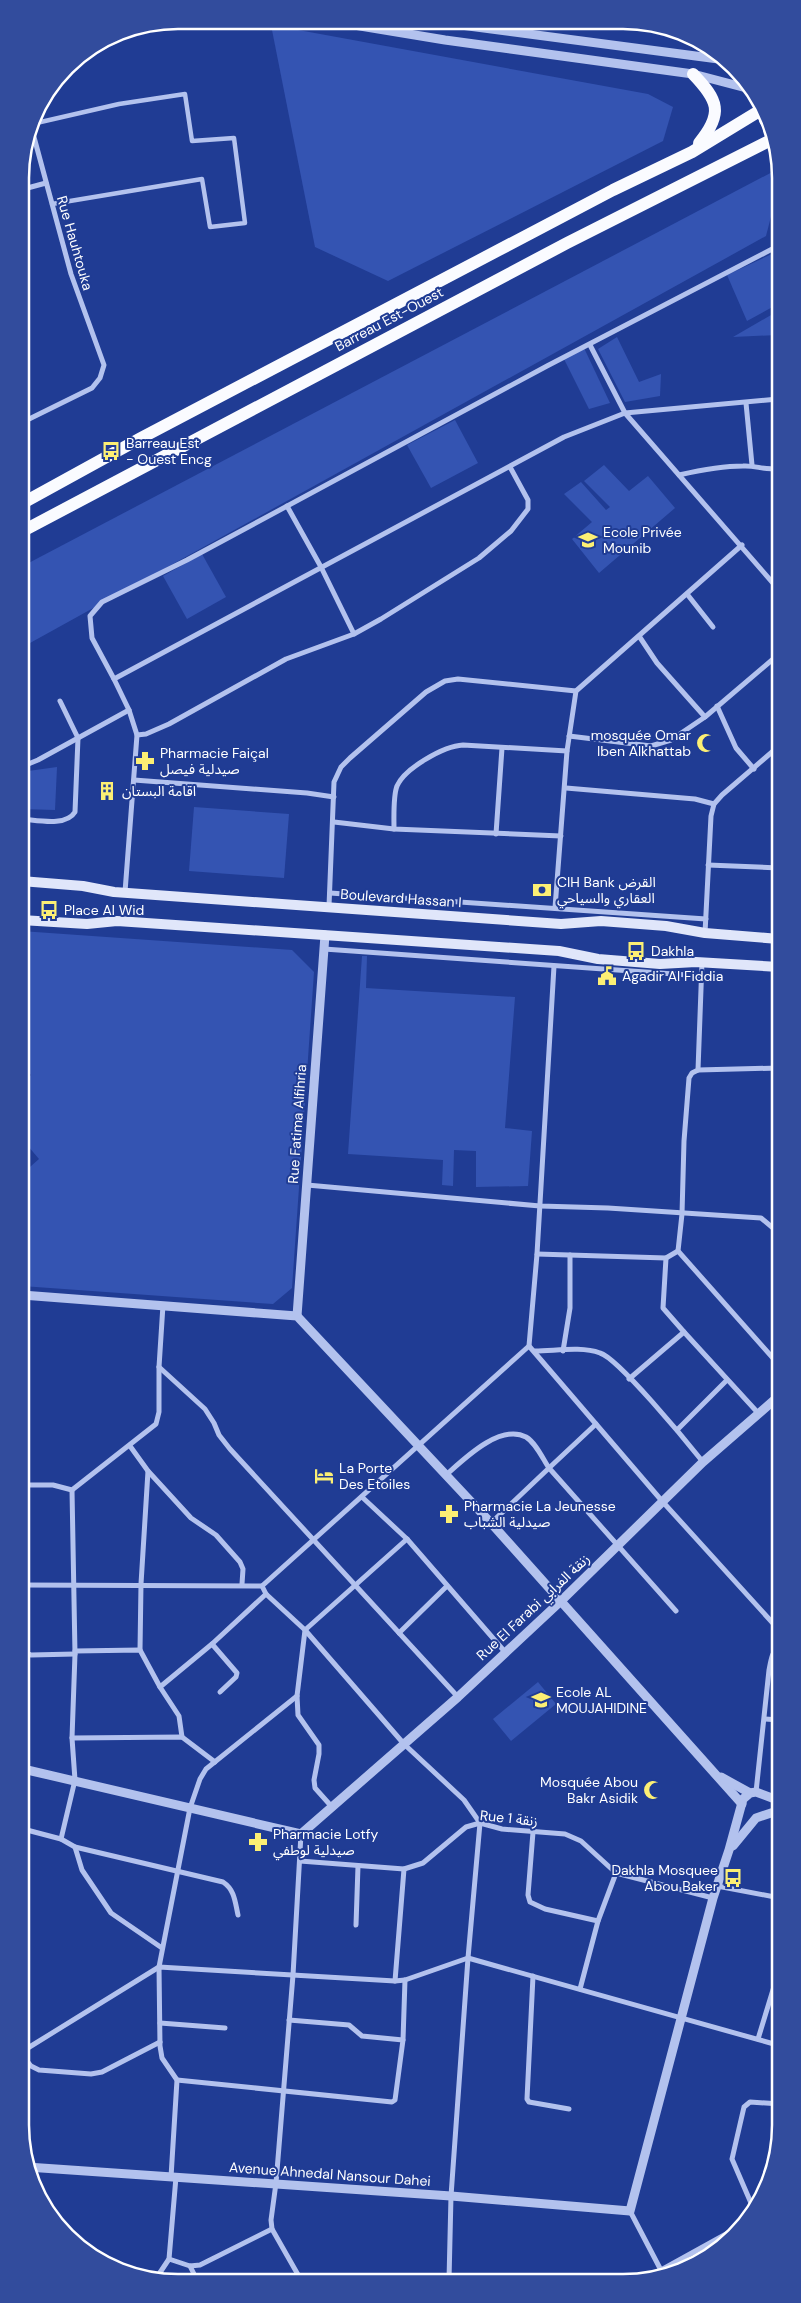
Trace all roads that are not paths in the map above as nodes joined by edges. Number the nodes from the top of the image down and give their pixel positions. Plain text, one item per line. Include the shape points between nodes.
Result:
1 (378, 29) edge
2 (491, 29) edge
3 (713, 58) edge
4 (693, 74) junction
5 (741, 86) edge
6 (755, 108) edge
7 (39, 123) edge
8 (35, 137) edge
9 (767, 142) edge
10 (692, 152) junction
11 (46, 183) junction
12 (29, 188) edge
13 (52, 204) junction
14 (772, 249) edge
15 (590, 345) junction
16 (772, 400) edge
17 (746, 403) junction
18 (625, 413) junction
19 (29, 419) edge
20 (752, 466) junction
21 (510, 467) junction
22 (772, 468) edge
23 (679, 475) junction
24 (29, 500) edge
25 (288, 506) junction
26 (29, 528) edge
27 (742, 545) junction
28 (321, 567) junction
29 (772, 582) edge
30 (687, 594) junction
31 (713, 628) dead end
32 (354, 634) junction
33 (639, 636) junction
34 (772, 660) edge
35 (114, 679) junction
36 (576, 691) junction
37 (60, 701) dead end
38 (717, 706) junction
39 (129, 710) junction
40 (705, 716) junction
41 (137, 735) junction
42 (569, 736) junction
43 (78, 738) junction
44 (502, 748) junction
45 (567, 751) junction
46 (772, 752) edge
47 (29, 764) edge
48 (754, 769) junction
49 (134, 780) junction
50 (566, 788) junction
51 (334, 797) junction
52 (714, 804) junction
53 (29, 819) edge
54 (334, 822) junction
55 (394, 829) junction
56 (496, 834) junction
57 (562, 836) junction
58 (708, 865) junction
59 (772, 868) edge
60 (29, 882) edge
61 (125, 892) junction
62 (330, 893) junction
63 (329, 906) junction
64 (555, 908) junction
65 (706, 919) junction
66 (29, 920) edge
67 (705, 933) junction
68 (326, 935) junction
69 (772, 938) edge
70 (324, 949) junction
71 (702, 962) junction
72 (554, 966) junction
73 (772, 967) edge
74 (702, 976) junction
75 (772, 1068) edge
76 (698, 1070) junction
77 (307, 1185) junction
78 (540, 1206) junction
79 (682, 1214) junction
80 (772, 1227) edge
81 (678, 1251) junction
82 (537, 1254) junction
83 (570, 1256) junction
84 (666, 1258) junction
85 (29, 1296) edge
86 (163, 1306) junction
87 (297, 1316) junction
88 (684, 1332) junction
89 (529, 1346) junction
90 (535, 1351) junction
91 (562, 1351) junction
92 (772, 1357) edge
93 (159, 1367) junction
94 (629, 1378) junction
95 (727, 1380) junction
96 (772, 1402) edge
97 (759, 1414) junction
98 (596, 1424) junction
99 (676, 1430) junction
100 (130, 1446) junction
101 (417, 1446) junction
102 (703, 1462) junction
103 (549, 1468) junction
104 (148, 1470) junction
105 (446, 1475) junction
106 (29, 1484) edge
107 (72, 1490) junction
108 (362, 1497) junction
109 (662, 1501) junction
110 (491, 1523) junction
111 (406, 1539) junction
112 (313, 1540) junction
113 (618, 1546) junction
114 (141, 1584) junction
115 (242, 1584) junction
116 (29, 1585) edge
117 (75, 1585) junction
118 (262, 1586) junction
119 (355, 1586) junction
120 (447, 1586) junction
121 (266, 1594) junction
122 (562, 1600) junction
123 (676, 1611) dead end
124 (772, 1622) edge
125 (305, 1630) junction
126 (399, 1633) junction
127 (212, 1644) junction
128 (140, 1650) junction
129 (75, 1652) junction
130 (505, 1652) junction
131 (29, 1654) edge
132 (772, 1655) edge
133 (160, 1687) junction
134 (220, 1692) dead end
135 (296, 1696) junction
136 (458, 1697) junction
137 (765, 1719) junction
138 (772, 1719) edge
139 (182, 1737) junction
140 (72, 1738) junction
141 (404, 1744) junction
142 (215, 1762) junction
143 (29, 1770) edge
144 (716, 1775) junction
145 (75, 1780) junction
146 (757, 1793) junction
147 (772, 1798) edge
148 (742, 1806) junction
149 (332, 1807) junction
150 (190, 1808) junction
151 (772, 1812) edge
152 (760, 1816) junction
153 (480, 1824) junction
154 (29, 1831) edge
155 (532, 1832) junction
156 (301, 1834) junction
157 (61, 1839) junction
158 (75, 1847) junction
159 (729, 1850) junction
160 (300, 1861) junction
161 (358, 1866) junction
162 (404, 1869) junction
163 (176, 1872) junction
164 (616, 1873) junction
165 (717, 1886) junction
166 (772, 1896) edge
167 (713, 1898) junction
168 (238, 1914) dead end
169 (598, 1921) junction
170 (356, 1925) dead end
171 (162, 1948) junction
172 (468, 1958) junction
173 (158, 1967) junction
174 (293, 1975) junction
175 (533, 1976) junction
176 (405, 1980) junction
177 (395, 1981) junction
178 (580, 1989) junction
179 (772, 1993) edge
180 (681, 2019) junction
181 (289, 2020) junction
182 (160, 2023) junction
183 (225, 2028) dead end
184 (403, 2040) junction
185 (758, 2040) junction
186 (160, 2042) junction
187 (772, 2044) edge
188 (29, 2047) edge
189 (29, 2064) edge
190 (177, 2080) junction
191 (284, 2092) junction
192 (772, 2103) edge
193 (569, 2109) dead end
194 (35, 2168) edge
195 (174, 2177) junction
196 (276, 2184) junction
197 (451, 2196) junction
198 (751, 2202) edge
199 (630, 2211) junction
200 (272, 2229) junction
201 (724, 2235) edge
202 (169, 2259) junction
203 (190, 2266) junction
204 (665, 2268) edge
205 (660, 2269) edge
206 (160, 2273) edge
207 (194, 2274) edge
208 (298, 2274) edge
209 (449, 2274) edge

1 - 4 street
2 - 3 street
4 - 5 street
4 - 10 main road via 711,94 716,111 711,127
6 - 10 main road, Barreau Est-Ouest
7 - 13 street via 119,104 185,94 192,141 234,138 245,223 210,227 202,179
8 - 11 street, Rue Hauhtouka
9 - 26 main road, Barreau Est-Ouest via 567,243
10 - 24 main road, Barreau Est-Ouest via 613,190
11 - 12 street
11 - 13 street, Rue Hauhtouka
13 - 19 street, Rue Hauhtouka via 80,302 104,365 92,388
14 - 15 street
15 - 18 street
15 - 25 street
16 - 17 street
17 - 18 street
17 - 20 street
18 - 21 street via 564,437
18 - 23 street
20 - 22 street
20 - 23 street via 715,467
21 - 28 street
21 - 32 street via 529,504 511,531 456,573
23 - 27 street
25 - 28 street
25 - 35 street via 102,602 90,616 91,634
27 - 29 street
27 - 30 street
28 - 32 street
28 - 35 street
30 - 31 street
30 - 33 street
32 - 41 street via 286,659 169,724
33 - 36 street
33 - 40 street via 657,663
34 - 38 street
35 - 39 street
36 - 42 street
36 - 51 street via 458,679 445,681 426,692 341,767 334,782
37 - 43 street
38 - 40 street
38 - 48 street via 736,748
39 - 41 street
39 - 43 street
40 - 42 street via 671,740 651,746
41 - 49 street
42 - 45 street
43 - 47 street
43 - 53 street via 76,801 72,818 64,821
44 - 45 street
44 - 55 street via 452,746 419,764 398,783
44 - 56 street
45 - 50 street
46 - 48 street
48 - 52 street
49 - 51 street
49 - 61 street
50 - 52 street via 695,799
50 - 57 street
51 - 54 street
52 - 58 street
54 - 55 street
54 - 62 street
55 - 56 street
56 - 57 street
57 - 64 street
58 - 59 street
58 - 65 street
60 - 61 main road, Boulevard Hassan I
61 - 63 main road, Boulevard Hassan I
62 - 63 street
62 - 64 street
63 - 67 main road, Boulevard Hassan I via 561,924 592,921 666,926
64 - 65 street
65 - 67 street
66 - 68 main road via 87,924 116,921
67 - 69 main road, Boulevard Hassan I
68 - 70 street, Rue Fatima Alfihria
68 - 71 main road via 559,952 593,959 660,964
70 - 72 street
70 - 77 street, Rue Fatima Alfihria
71 - 73 main road
71 - 74 street
72 - 74 street
72 - 78 street
74 - 76 street
75 - 76 street
76 - 79 street via 689,1078
77 - 78 street
77 - 87 street, Rue Fatima Alfihria
78 - 79 street
78 - 82 street
79 - 80 street via 761,1218
79 - 81 street
81 - 84 street
81 - 92 street
82 - 83 street
82 - 89 street
83 - 84 street
83 - 91 street via 570,1308
84 - 88 street via 663,1308
85 - 86 street
86 - 87 street
86 - 93 street
87 - 101 street
88 - 94 street
88 - 95 street
89 - 90 street
89 - 101 street
90 - 91 street
90 - 98 street
91 - 94 street via 604,1354
93 - 100 street via 157,1422
93 - 112 street via 205,1409 230,1449
94 - 99 street
95 - 97 street
95 - 99 street
96 - 97 street, Rue El Farabi زنقة الفرابي
97 - 102 street, Rue El Farabi زنقة الفرابي
98 - 103 street
98 - 109 street
99 - 102 street
100 - 104 street
100 - 107 street
101 - 105 street
101 - 108 street
102 - 109 street, Rue El Farabi زنقة الفرابي
103 - 105 street via 529,1440 516,1435 484,1443
103 - 110 street
103 - 113 street
104 - 114 street
104 - 115 street via 191,1518 216,1535 240,1562
105 - 110 street
106 - 107 street
107 - 117 street
108 - 111 street
108 - 112 street
109 - 113 street, Rue El Farabi زنقة الفرابي
109 - 124 street
110 - 122 street
111 - 119 street
111 - 120 street
112 - 118 street
112 - 119 street
113 - 122 street, Rue El Farabi زنقة الفرابي
113 - 123 street
114 - 115 street
114 - 117 street
114 - 128 street
115 - 118 street
116 - 117 street
117 - 129 street
118 - 121 street
119 - 125 street
119 - 126 street
120 - 126 street
120 - 130 street
121 - 125 street
121 - 127 street
122 - 130 street, Rue El Farabi زنقة الفرابي
122 - 144 street
125 - 135 street
125 - 141 street
126 - 136 street
127 - 133 street
127 - 134 street via 237,1673
128 - 129 street
128 - 133 street
129 - 131 street
129 - 140 street
130 - 136 street, Rue El Farabi زنقة الفرابي
132 - 137 street
133 - 139 street via 179,1716
135 - 142 street
135 - 149 street via 299,1718 319,1745 315,1788
136 - 141 street, Rue El Farabi زنقة الفرابي
137 - 138 street
137 - 146 street
139 - 140 street
139 - 142 street
140 - 145 street
141 - 149 street, Rue El Farabi زنقة الفرابي
141 - 153 street via 464,1800
142 - 150 street via 200,1778
143 - 145 street
144 - 146 street
144 - 148 street
145 - 150 street
145 - 157 street
146 - 147 street
146 - 148 street via 746,1796
146 - 152 street via 768,1806
148 - 152 street via 748,1816
148 - 159 street
149 - 156 street, Rue El Farabi زنقة الفرابي
150 - 156 street
150 - 163 street
151 - 152 street
152 - 159 street
153 - 155 street, Rue 1 زنقة
153 - 162 street, Rue 1 زنقة via 466,1828 429,1859
153 - 172 street
154 - 157 street
155 - 164 street, Rue 1 زنقة via 576,1838
155 - 169 street via 530,1902 545,1909
156 - 160 street
157 - 158 street
158 - 163 street
158 - 171 street via 82,1870 111,1913
159 - 165 street
160 - 161 street, Rue 1 زنقة
160 - 174 street
161 - 162 street, Rue 1 زنقة
161 - 170 street
162 - 177 street
163 - 168 street via 217,1880 230,1887
163 - 171 street
164 - 167 street, Rue 1 زنقة
164 - 169 street
165 - 166 street
165 - 167 street
167 - 180 street
169 - 178 street
171 - 173 street
172 - 175 street
172 - 176 street
172 - 197 street
173 - 174 street
173 - 182 street
173 - 188 street
174 - 177 street
174 - 181 street
175 - 178 street
175 - 193 street via 527,2099
176 - 177 street
176 - 184 street
178 - 180 street
179 - 185 street
180 - 185 street
180 - 199 street
181 - 184 street via 349,2025 362,2036
181 - 191 street
182 - 183 street
182 - 186 street
184 - 191 street via 395,2100 392,2102
185 - 187 street
186 - 189 street via 102,2072 91,2074 39,2070
186 - 190 street via 162,2058
190 - 191 street
190 - 195 street
191 - 196 street
192 - 198 street via 750,2102 744,2107 732,2159
194 - 195 street, Avenue Ahnedal Nansour Dahei
195 - 196 street, Avenue Ahnedal Nansour Dahei
195 - 202 street
196 - 197 street, Avenue Ahnedal Nansour Dahei
196 - 200 street
197 - 199 street, Avenue Ahnedal Nansour Dahei
197 - 209 street
199 - 205 street
200 - 203 street via 208,2262
200 - 208 street
201 - 204 street
202 - 203 street
202 - 206 street
203 - 207 street

